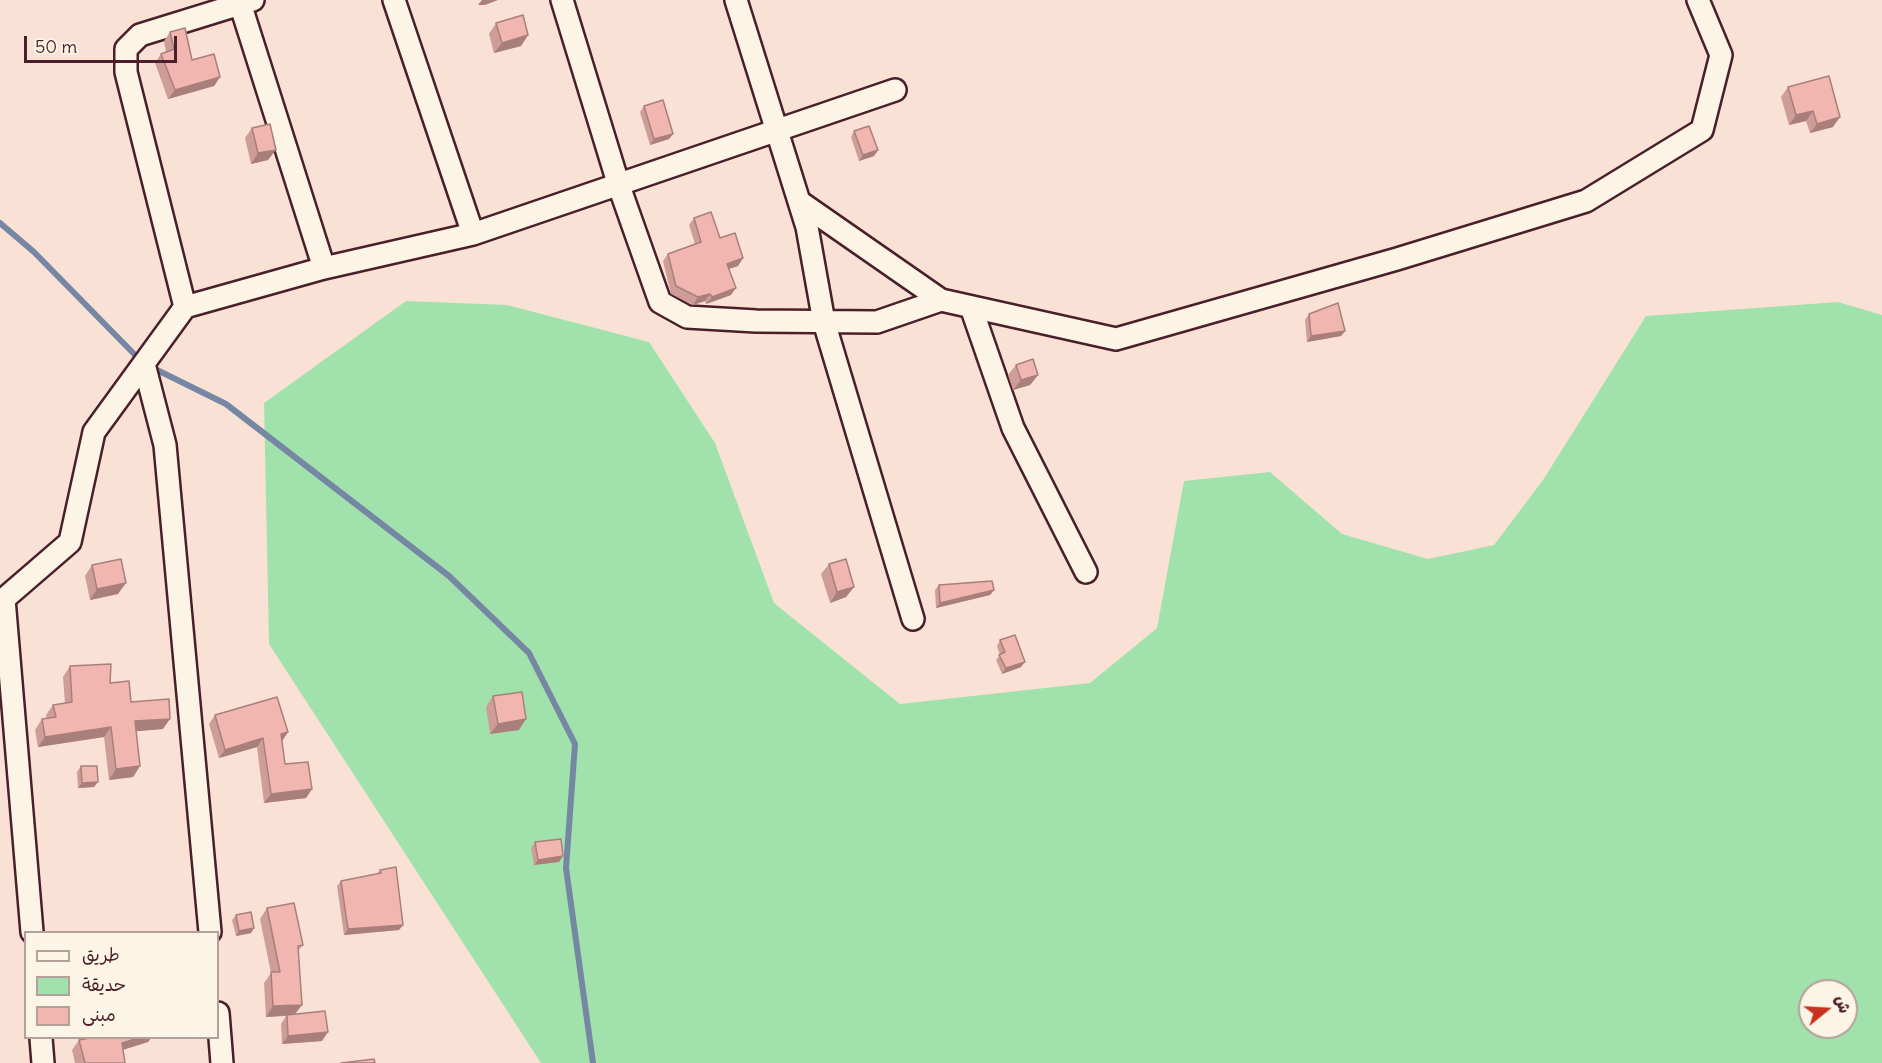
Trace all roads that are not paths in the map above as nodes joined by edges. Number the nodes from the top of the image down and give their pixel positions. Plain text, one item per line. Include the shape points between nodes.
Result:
1 (394, 0) edge
2 (562, 0) edge
3 (736, 0) edge
4 (1698, 0) edge
5 (244, 1) edge
6 (895, 90) dead end
7 (778, 130) junction
8 (619, 186) junction
9 (800, 202) junction
10 (473, 234) junction
11 (324, 268) junction
12 (940, 300) junction
13 (185, 307) junction
14 (971, 307) junction
15 (824, 322) junction
16 (144, 364) junction
17 (1086, 572) dead end
18 (2, 599) edge
19 (914, 620) dead end
20 (32, 931) edge
21 (210, 931) edge
22 (219, 1026) edge
23 (41, 1039) edge
24 (43, 1063) edge
25 (222, 1063) edge

1 - 10 street
2 - 8 street
3 - 7 street
4 - 14 street via 1721,55 1702,130 1586,201 1116,339
5 - 11 street
5 - 13 street via 140,35 126,49 126,72
6 - 7 street
7 - 8 street
7 - 9 street
8 - 10 street
8 - 15 street via 660,302 687,317
9 - 12 street
9 - 15 street
10 - 11 street
11 - 13 street
12 - 14 street
12 - 15 street via 877,322
13 - 16 street
14 - 17 street via 1013,428
15 - 19 street
16 - 18 street via 94,432 70,542
16 - 21 street via 165,445
18 - 20 street
22 - 25 street
23 - 24 street

